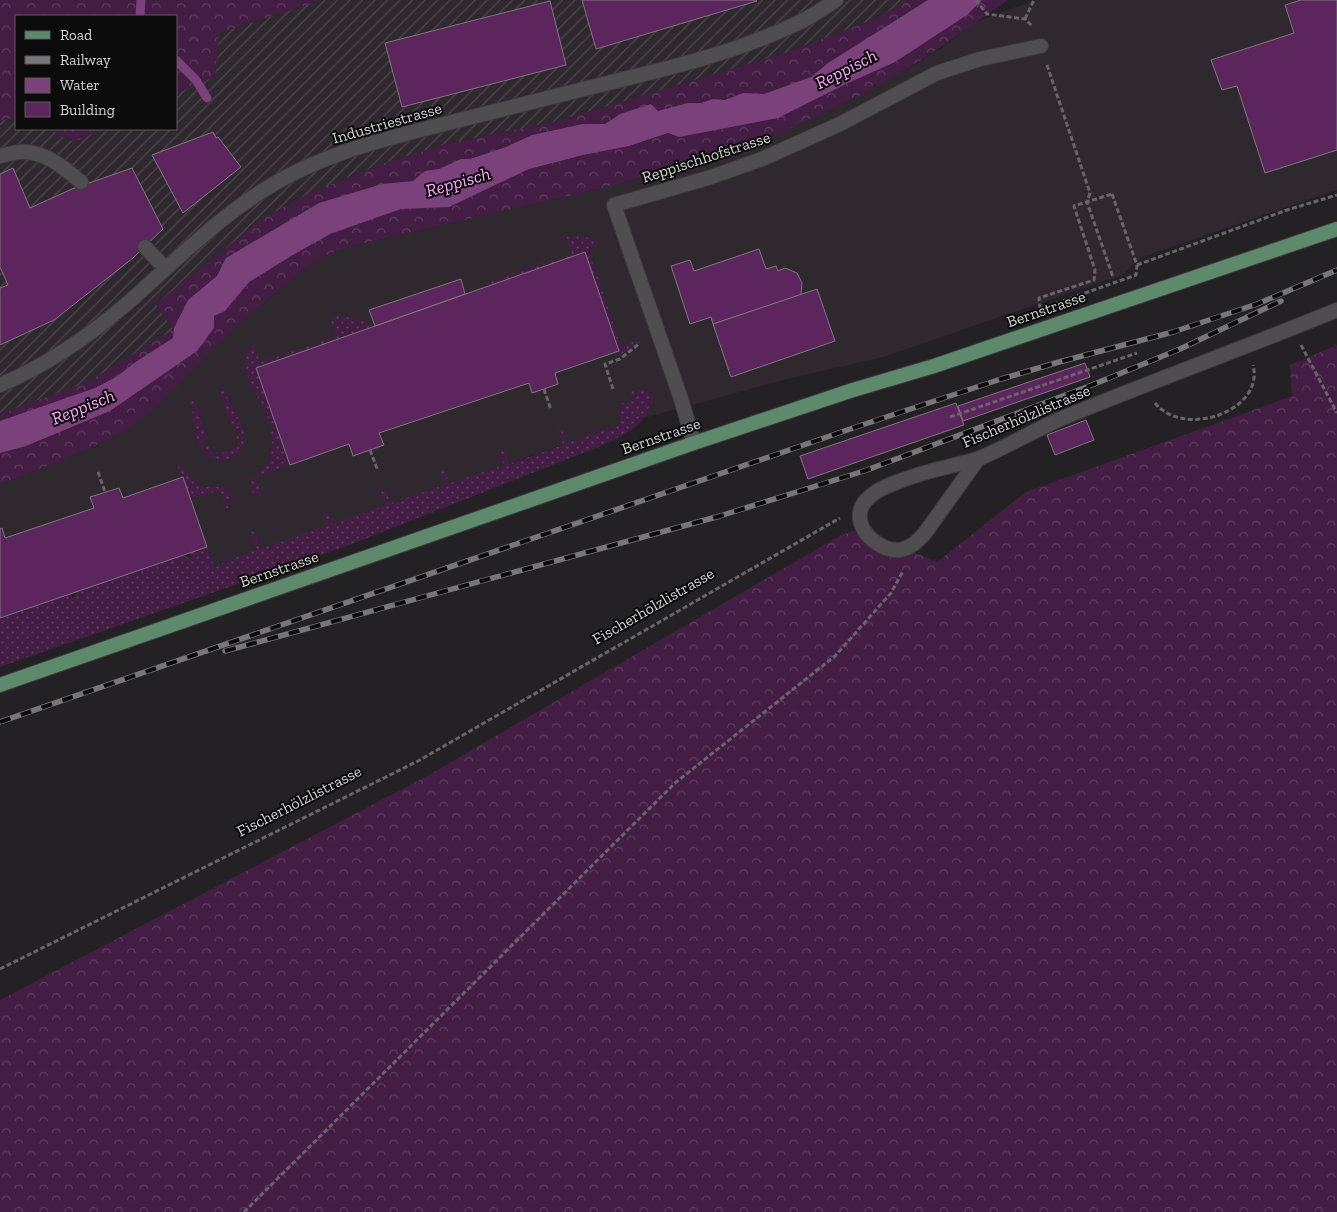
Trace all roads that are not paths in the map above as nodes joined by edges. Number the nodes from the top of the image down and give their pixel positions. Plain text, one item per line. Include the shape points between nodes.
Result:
1 (836, 0) edge
2 (1041, 46) road end
3 (0, 156) edge
4 (81, 182) dead end
5 (1337, 229) edge
6 (144, 247) dead end
7 (166, 268) junction
8 (1337, 310) edge
9 (0, 385) edge
10 (694, 443) junction
11 (978, 459) junction
12 (0, 686) edge

1 - 7 street, Industriestrasse via 806,19 752,43 698,60 344,151 295,172 228,213
2 - 10 street, Reppischhofstrasse via 980,59 937,73 840,124 762,159 614,205
3 - 4 street via 26,152 45,157 60,164
5 - 10 main road, Bernstrasse via 934,366
6 - 7 street
7 - 9 street, Industriestrasse via 101,325 63,351
8 - 11 street, Fischerhölzlistrasse via 1063,418
10 - 12 main road, Bernstrasse
11 - 11 street, Fischerhölzlistrasse via 917,542 899,550 884,547 869,537 860,514 862,506 873,494 925,472

